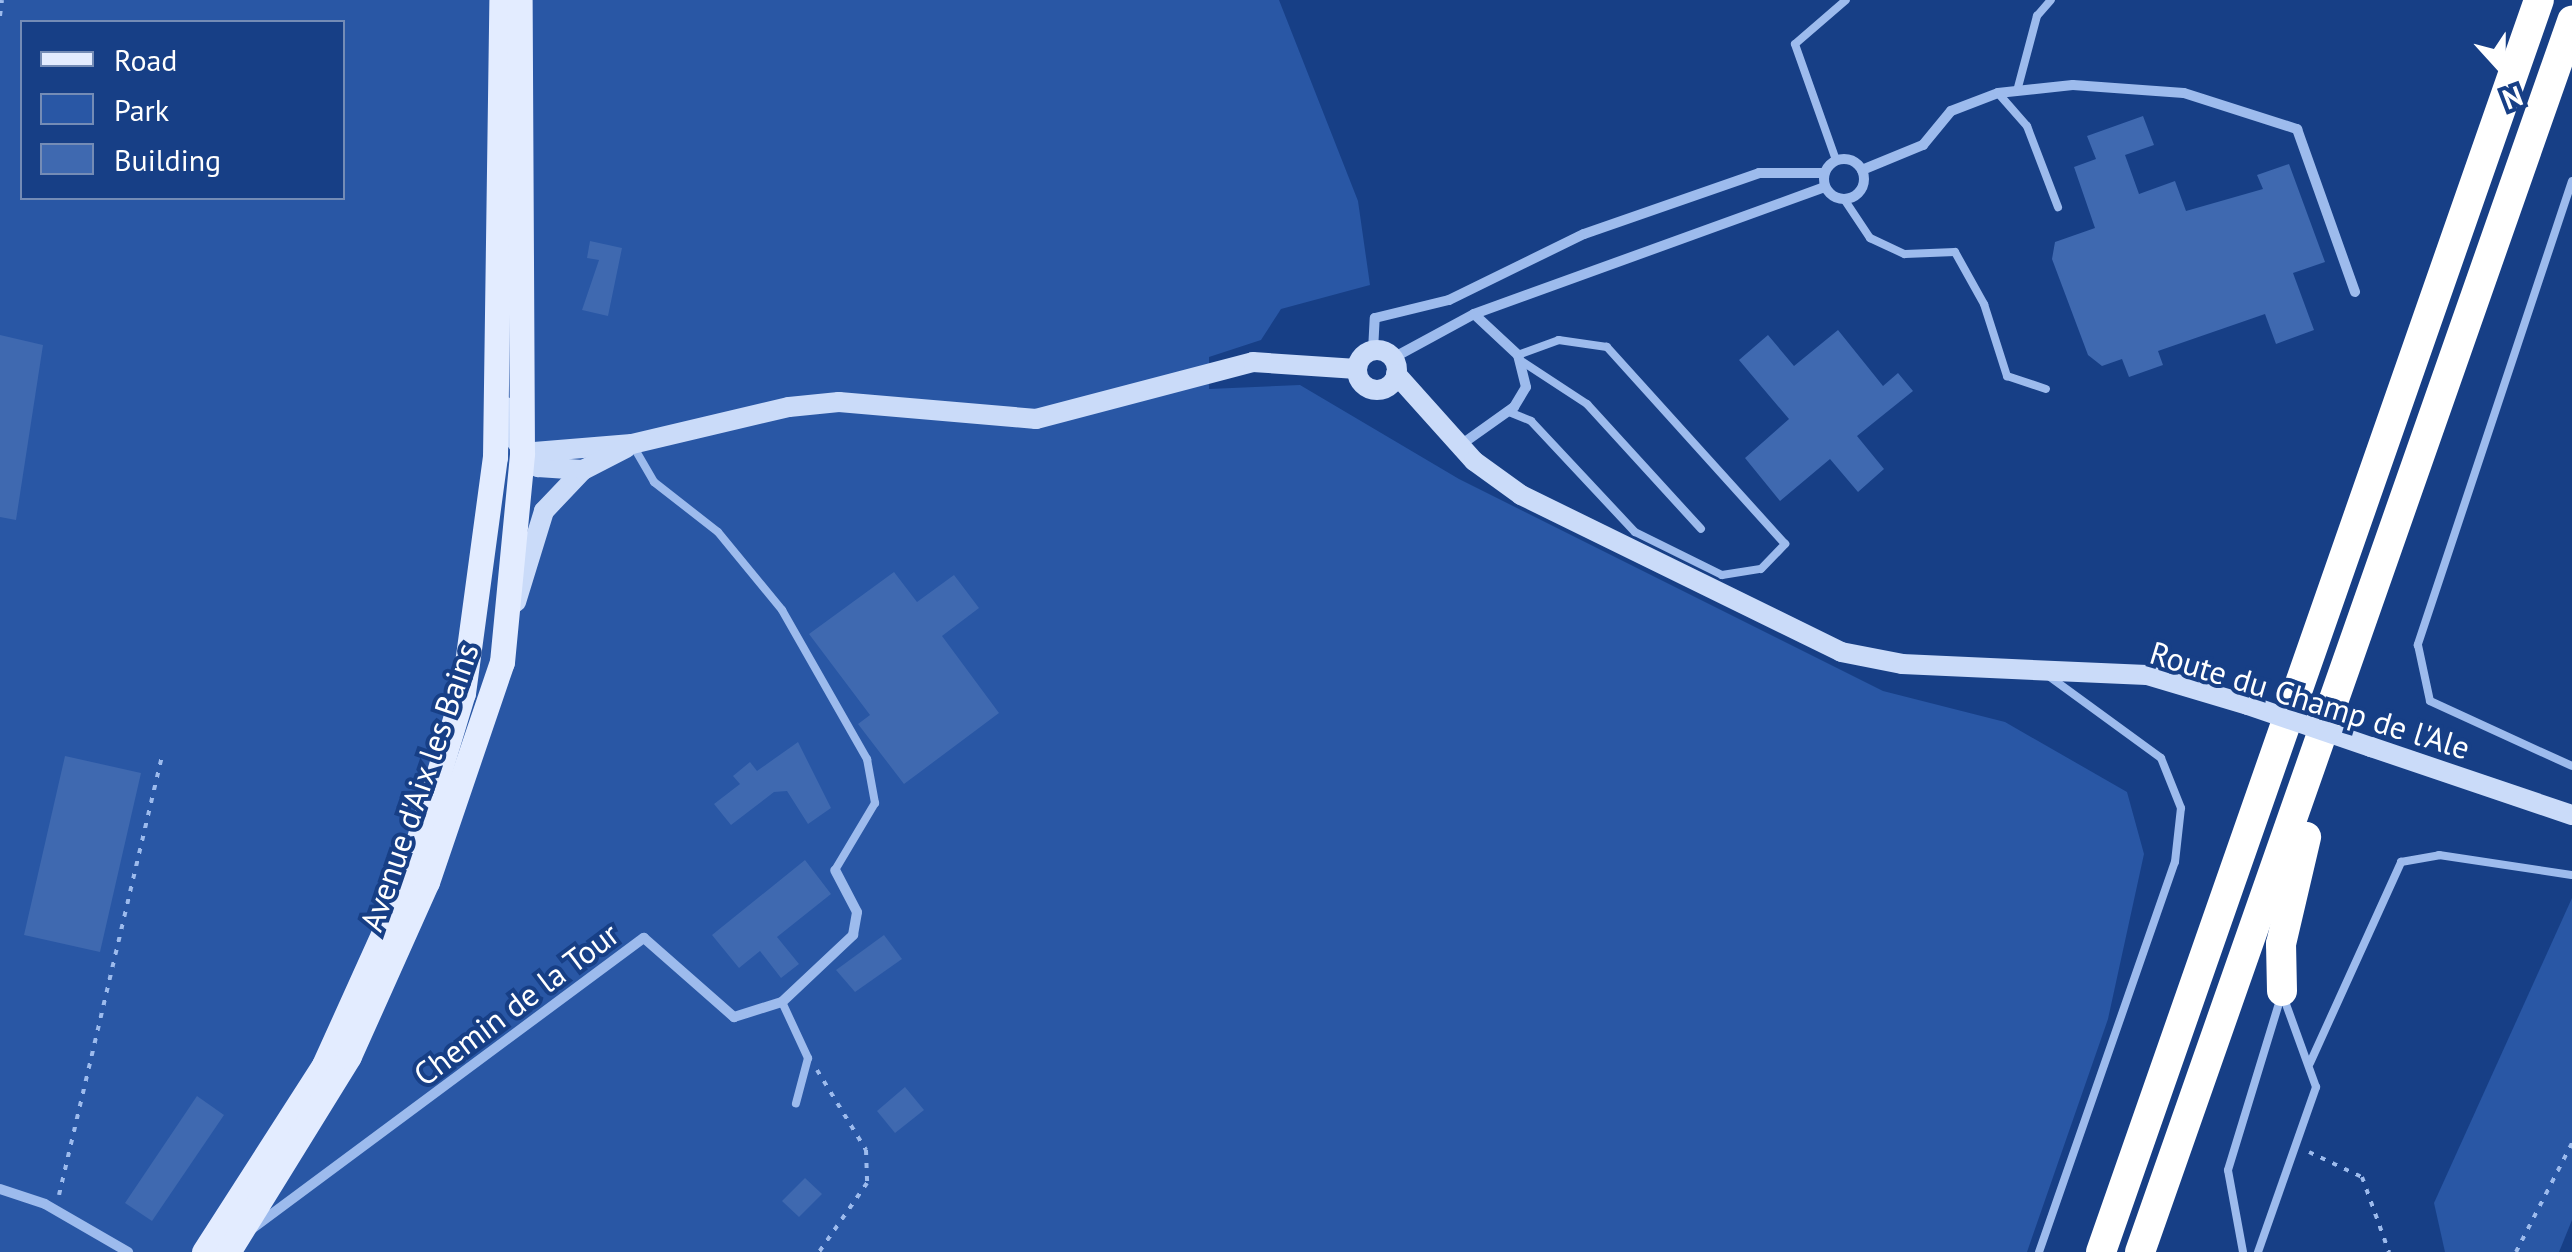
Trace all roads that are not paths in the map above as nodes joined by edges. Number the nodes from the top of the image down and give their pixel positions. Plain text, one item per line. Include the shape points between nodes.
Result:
1 (500, 0) edge
2 (520, 0) edge
3 (1846, 0) edge
4 (2050, 0) edge
5 (2539, 0) edge
6 (2572, 21) edge
7 (2018, 91) junction
8 (1998, 93) junction
9 (1836, 160) junction
10 (1862, 170) junction
11 (1824, 173) junction
12 (2572, 181) edge
13 (1825, 188) junction
14 (1844, 199) junction
15 (2058, 207) dead end
16 (500, 246) junction
17 (2355, 292) dead end
18 (2474, 302) junction
19 (1474, 314) junction
20 (1520, 358) junction
21 (1387, 361) junction
22 (1357, 368) junction
23 (2046, 389) dead end
24 (1377, 390) junction
25 (1508, 411) junction
26 (632, 444) junction
27 (522, 452) junction
28 (1468, 452) junction
29 (584, 470) junction
30 (1701, 529) dead end
31 (502, 662) junction
32 (2038, 669) junction
33 (464, 693) junction
34 (2572, 766) edge
35 (2572, 816) edge
36 (835, 870) joint
37 (2572, 875) edge
38 (2282, 991) junction
39 (782, 1002) junction
40 (2310, 1063) junction
41 (796, 1103) dead end
42 (2146, 1125) junction
43 (0, 1190) edge
44 (233, 1244) edge
45 (128, 1252) edge
46 (204, 1252) edge
47 (2040, 1252) edge
48 (2093, 1252) edge
49 (2102, 1252) edge
50 (2140, 1252) edge
51 (2243, 1252) edge
52 (2258, 1252) edge

1 - 16 main road, Avenue d'Aix les Bains
2 - 27 main road, Avenue d'Aix les Bains
3 - 9 lane via 1796,44
4 - 7 lane via 2037,16
5 - 42 highway
6 - 18 highway
7 - 8 street
7 - 17 street via 2184,92 2297,130
8 - 10 street via 1952,111 1922,145
8 - 15 lane via 2027,126
9 - 10 street
9 - 11 street
10 - 14 street via 1857,194
11 - 13 street
11 - 21 street via 1759,173 1584,234 1449,300 1375,318
12 - 34 lane via 2418,645 2430,701
13 - 14 street
13 - 19 street
14 - 23 lane via 1870,238 1888,246 1956,252 2007,376
16 - 27 street via 506,429
16 - 33 main road, Avenue d'Aix les Bains via 495,457
18 - 38 highway via 2297,866
18 - 50 highway
19 - 20 street
19 - 21 street
20 - 25 street via 1526,386
20 - 25 lane via 1559,340 1607,347 1786,544 1760,568 1722,575 1635,532 1532,422
20 - 30 lane via 1587,404
21 - 22 street
21 - 24 street
21 - 28 street, Route du Champ de l'Ale
22 - 24 street, Route du Champ de l'Ale
22 - 26 street via 1253,362 1036,419 838,402 788,407
24 - 28 street, Route du Champ de l'Ale
25 - 28 street
26 - 27 street
26 - 29 street
26 - 36 lane via 654,482 718,532 782,610 867,759 875,803
27 - 29 street via 553,474
27 - 31 main road, Avenue d'Aix les Bains
27 - 33 main road via 502,482
28 - 32 street, Route du Champ de l'Ale via 1563,520 1841,652 1902,664
29 - 31 street via 534,532
31 - 44 main road, Avenue d'Aix les Bains via 427,882 349,1056
32 - 35 street, Route du Champ de l'Ale, bridge via 2147,676
32 - 47 lane via 2161,758 2182,808 2174,862
33 - 46 main road, Avenue d'Aix les Bains via 404,888 332,1047
36 - 39 street, Chemin de la Tour via 857,912 853,935
37 - 40 lane via 2439,854 2401,862
38 - 40 lane
38 - 51 lane via 2228,1170
39 - 41 lane via 808,1058
39 - 44 street, Chemin de la Tour via 734,1016 644,938
40 - 52 lane via 2316,1088
42 - 48 highway
42 - 49 highway
43 - 45 street via 56,1209

